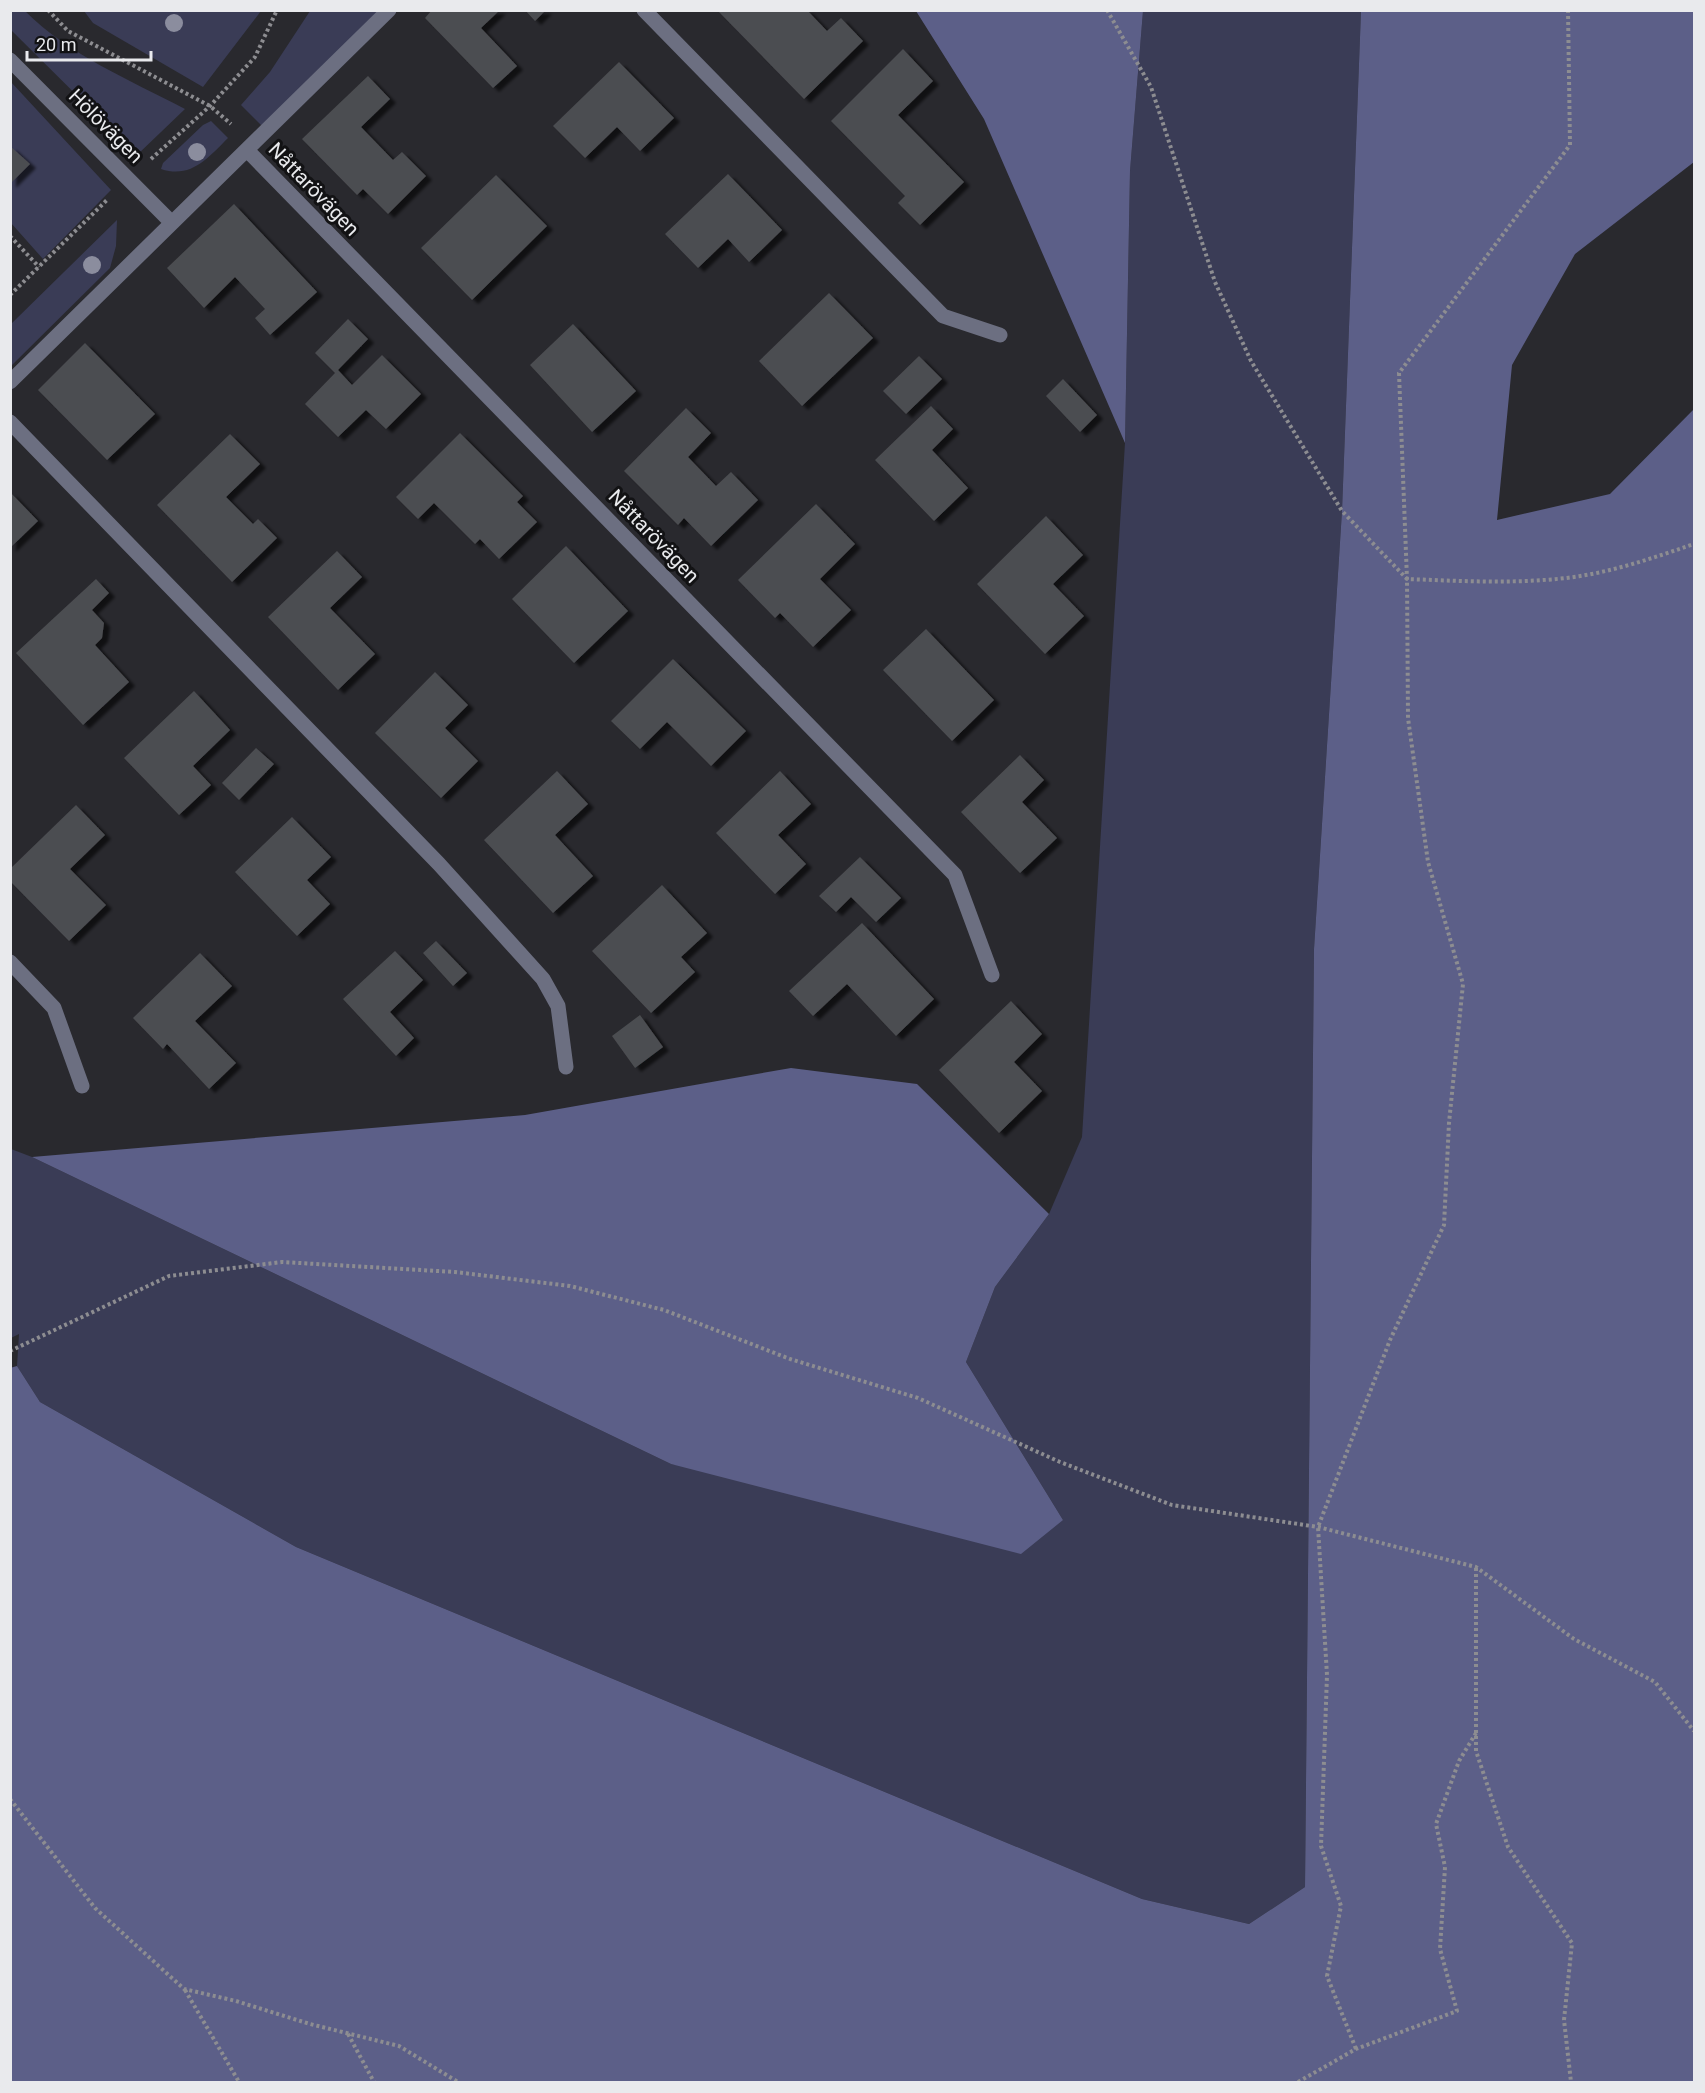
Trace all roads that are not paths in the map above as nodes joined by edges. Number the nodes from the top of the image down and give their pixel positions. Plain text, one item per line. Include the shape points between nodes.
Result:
1 (389, 10) edge
2 (644, 10) edge
3 (10, 60) edge
4 (251, 148) junction
5 (171, 222) junction
6 (1000, 335) dead end
7 (10, 382) edge
8 (10, 423) edge
9 (10, 962) edge
10 (992, 975) dead end
11 (566, 1067) dead end
12 (82, 1086) dead end

1 - 4 street, Nåttarövägen
2 - 6 street via 943,316
3 - 5 street, Hölövägen
4 - 5 street, Nåttarövägen
4 - 10 street, Nåttarövägen via 955,875
5 - 7 street, Nåttarövägen
8 - 11 street via 440,864 543,979 558,1006
9 - 12 street via 54,1008

